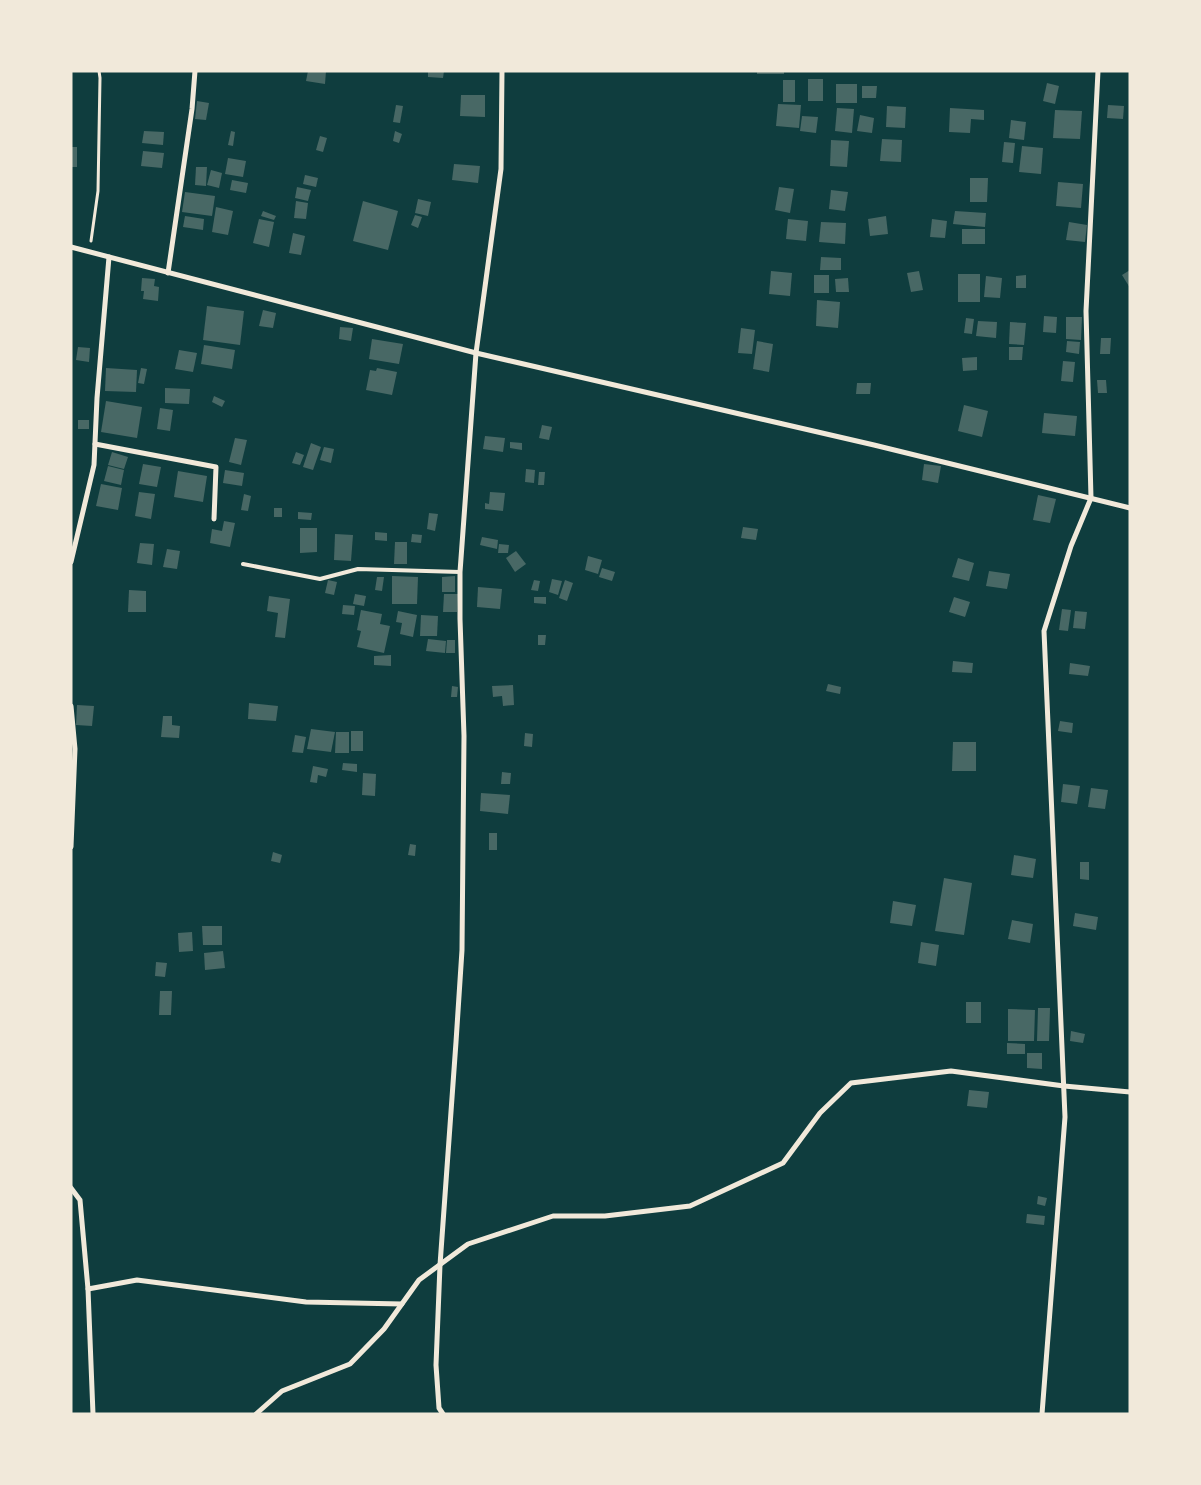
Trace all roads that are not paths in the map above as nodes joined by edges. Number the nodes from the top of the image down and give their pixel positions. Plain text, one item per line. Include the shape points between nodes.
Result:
1 (195, 71) edge
2 (502, 71) edge
3 (1098, 71) edge
4 (71, 247) edge
5 (108, 257) junction
6 (168, 273) junction
7 (476, 353) junction
8 (95, 444) junction
9 (1091, 498) junction
10 (1130, 508) edge
11 (214, 519) dead end
12 (71, 562) edge
13 (243, 564) dead end
14 (460, 572) junction
15 (71, 706) edge
16 (71, 847) edge
17 (1064, 1086) junction
18 (1130, 1092) edge
19 (71, 1188) edge
20 (440, 1265) junction
21 (88, 1289) junction
22 (402, 1304) junction
23 (93, 1414) edge
24 (256, 1414) edge
25 (443, 1414) edge
26 (1042, 1414) edge

1 - 6 street
2 - 7 street via 501,169
3 - 9 street via 1086,311
4 - 5 street
5 - 6 street
5 - 8 street
6 - 7 street
7 - 9 street
7 - 14 street
8 - 11 street via 216,467
8 - 12 street via 94,465
9 - 10 street
9 - 17 street via 1044,631
13 - 14 lane via 320,579 358,570
14 - 20 street via 464,736 462,950
15 - 16 street via 76,749
17 - 18 street
17 - 20 street via 951,1071 851,1083 820,1112 783,1163 690,1206 605,1216 553,1216 468,1244
17 - 26 street via 1065,1117
19 - 21 street via 80,1200
20 - 22 street via 420,1280
20 - 25 street via 436,1364 439,1408
21 - 22 street via 137,1280 306,1302
21 - 23 street
22 - 24 street via 384,1330 350,1364 282,1391

